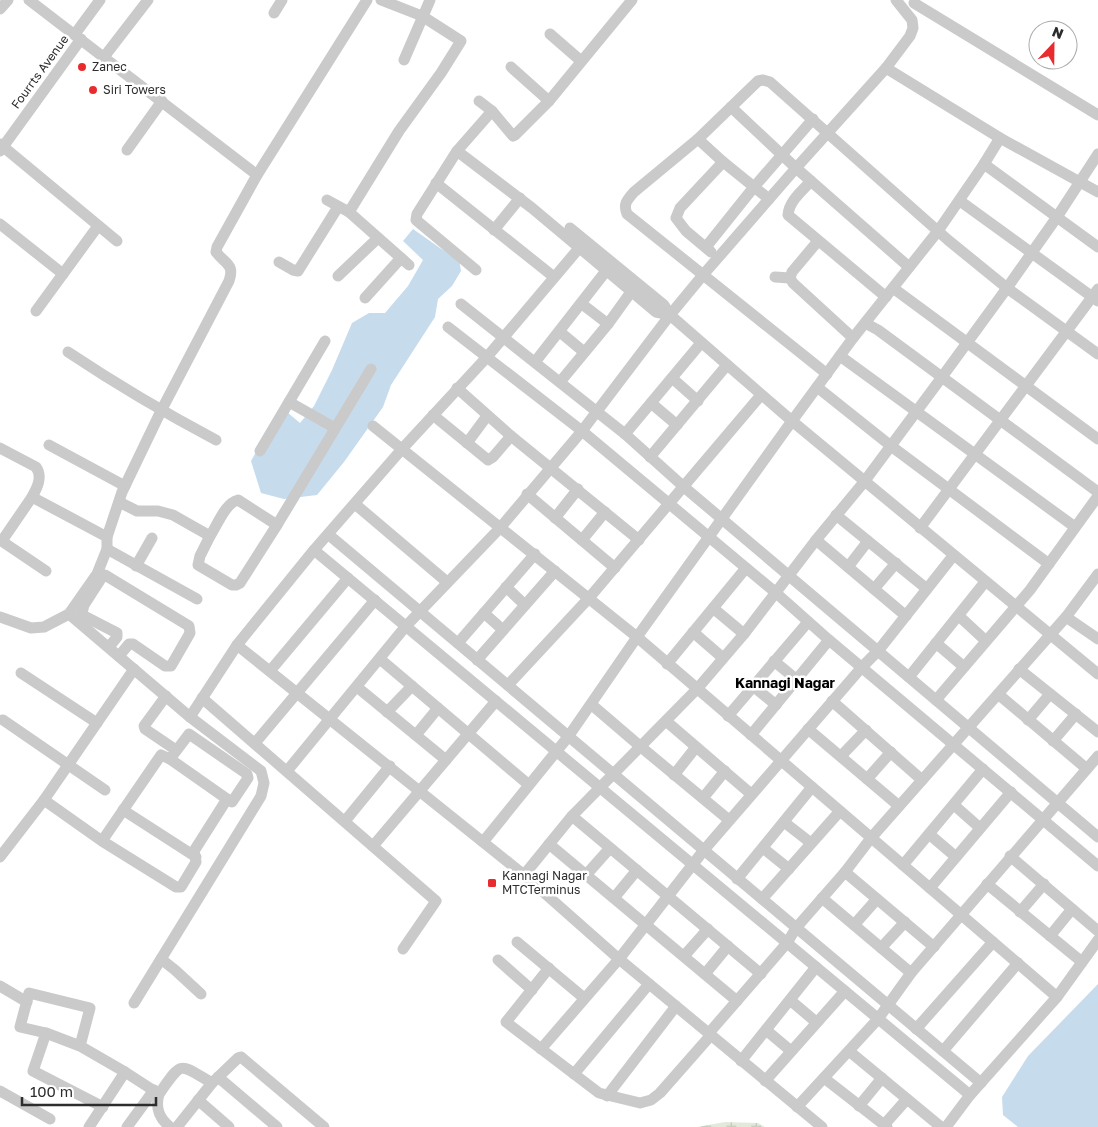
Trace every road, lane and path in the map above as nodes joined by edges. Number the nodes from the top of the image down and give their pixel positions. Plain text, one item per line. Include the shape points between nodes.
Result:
1 (8, 0) edge
2 (100, 0) edge
3 (148, 0) edge
4 (282, 0) edge
5 (367, 0) edge
6 (381, 0) edge
7 (430, 0) edge
8 (632, 0) edge
9 (32, 1) edge
10 (907, 3) edge
11 (0, 9) edge
12 (274, 13) dead end
13 (422, 16) junction
14 (550, 34) dead end
15 (78, 37) junction
16 (104, 57) junction
17 (404, 60) dead end
18 (581, 61) junction
19 (512, 67) dead end
20 (886, 68) junction
21 (162, 101) junction
22 (479, 101) dead end
23 (549, 101) junction
24 (731, 107) junction
25 (492, 111) junction
26 (1098, 115) edge
27 (813, 120) junction
28 (828, 132) junction
29 (1000, 138) junction
30 (698, 139) junction
31 (1, 147) edge
32 (127, 150) dead end
33 (457, 151) junction
34 (1098, 154) edge
35 (782, 155) junction
36 (723, 162) junction
37 (984, 164) junction
38 (796, 168) junction
39 (257, 175) junction
40 (811, 181) junction
41 (1081, 182) junction
42 (436, 183) junction
43 (754, 187) junction
44 (1098, 192) edge
45 (520, 198) junction
46 (769, 199) junction
47 (327, 200) dead end
48 (960, 201) junction
49 (343, 209) junction
50 (1057, 217) junction
51 (0, 224) edge
52 (98, 226) junction
53 (570, 228) dead end
54 (494, 230) junction
55 (938, 231) junction
56 (378, 238) junction
57 (117, 240) dead end
58 (818, 241) junction
59 (580, 247) junction
60 (1098, 247) edge
61 (706, 248) junction
62 (1032, 253) junction
63 (718, 257) junction
64 (279, 262) dead end
65 (909, 268) junction
66 (476, 270) dead end
67 (606, 271) junction
68 (63, 274) junction
69 (703, 275) junction
70 (338, 276) dead end
71 (554, 277) junction
72 (775, 277) dead end
73 (790, 278) junction
74 (1007, 288) junction
75 (631, 292) junction
76 (890, 292) junction
77 (1096, 296) edge
78 (365, 298) dead end
79 (461, 304) dead end
80 (582, 304) junction
81 (36, 311) dead end
82 (670, 315) junction
83 (865, 323) junction
84 (608, 324) junction
85 (448, 327) dead end
86 (1067, 331) junction
87 (560, 332) junction
88 (504, 337) junction
89 (853, 338) junction
90 (324, 341) dead end
91 (702, 343) junction
92 (967, 343) junction
93 (68, 352) dead end
94 (584, 352) junction
95 (1098, 354) edge
96 (840, 356) junction
97 (487, 357) junction
98 (535, 362) junction
99 (727, 366) junction
100 (371, 369) dead end
101 (827, 374) junction
102 (942, 377) junction
103 (672, 378) junction
104 (560, 382) junction
105 (1026, 386) junction
106 (817, 387) junction
107 (458, 388) junction
108 (761, 395) junction
109 (698, 400) junction
110 (289, 402) junction
111 (651, 404) junction
112 (917, 410) junction
113 (161, 411) junction
114 (596, 412) junction
115 (434, 415) junction
116 (487, 416) junction
117 (1001, 420) junction
118 (792, 421) junction
119 (372, 426) dead end
120 (676, 426) junction
121 (335, 428) junction
122 (582, 431) junction
123 (625, 434) junction
124 (511, 436) junction
125 (1098, 439) edge
126 (216, 440) dead end
127 (467, 443) junction
128 (49, 445) dead end
129 (891, 446) junction
130 (0, 448) edge
131 (402, 449) junction
132 (260, 450) dead end
133 (976, 454) junction
134 (650, 457) junction
135 (551, 467) junction
136 (864, 482) junction
137 (125, 486) junction
138 (684, 487) junction
139 (578, 489) junction
140 (949, 489) junction
141 (1098, 492) edge
142 (527, 494) junction
143 (32, 497) junction
144 (1098, 497) edge
145 (119, 502) junction
146 (355, 504) junction
147 (669, 504) junction
148 (605, 512) junction
149 (836, 515) junction
150 (555, 518) junction
151 (723, 519) junction
152 (277, 525) junction
153 (1075, 527) junction
154 (500, 528) junction
155 (920, 528) junction
156 (329, 535) junction
157 (210, 536) junction
158 (107, 537) junction
159 (152, 538) dead end
160 (709, 539) junction
161 (582, 540) junction
162 (639, 540) junction
163 (816, 540) junction
164 (868, 541) junction
165 (107, 549) junction
166 (314, 550) junction
167 (535, 554) junction
168 (954, 556) junction
169 (896, 563) junction
170 (1049, 564) junction
171 (136, 566) junction
172 (848, 566) junction
173 (615, 568) junction
174 (746, 568) junction
175 (46, 571) dead end
176 (555, 571) junction
177 (1098, 574) edge
178 (788, 575) junction
179 (348, 578) junction
180 (447, 582) junction
181 (985, 582) junction
182 (506, 587) junction
183 (874, 589) junction
184 (927, 589) junction
185 (775, 592) junction
186 (590, 598) junction
187 (196, 599) dead end
188 (375, 600) junction
189 (525, 605) junction
190 (1015, 607) junction
191 (713, 608) junction
192 (419, 611) junction
193 (484, 613) junction
194 (69, 614) junction
195 (906, 616) junction
196 (959, 616) junction
197 (0, 617) edge
198 (1066, 617) junction
199 (808, 622) junction
200 (406, 626) junction
201 (503, 630) junction
202 (693, 632) junction
203 (117, 634) junction
204 (744, 634) junction
205 (1050, 634) junction
206 (637, 637) junction
207 (1098, 638) edge
208 (829, 640) junction
209 (986, 641) junction
210 (458, 643) junction
211 (936, 643) junction
212 (133, 644) junction
213 (238, 645) junction
214 (108, 647) junction
215 (878, 651) junction
216 (119, 656) junction
217 (723, 658) junction
218 (380, 659) junction
219 (477, 660) junction
220 (774, 661) junction
221 (667, 664) junction
222 (862, 667) junction
223 (964, 667) junction
224 (134, 669) junction
225 (1019, 670) junction
226 (270, 671) junction
227 (21, 673) dead end
228 (1098, 674) edge
229 (909, 677) junction
230 (797, 680) junction
231 (508, 685) junction
232 (412, 686) junction
233 (753, 686) junction
234 (357, 687) junction
235 (697, 689) junction
236 (297, 692) junction
237 (998, 694) junction
238 (1050, 694) junction
239 (166, 696) junction
240 (202, 698) junction
241 (496, 700) junction
242 (936, 700) junction
243 (832, 701) junction
244 (592, 705) junction
245 (776, 705) junction
246 (438, 708) junction
247 (387, 712) junction
248 (1076, 714) junction
249 (728, 716) junction
250 (190, 717) junction
251 (331, 718) junction
252 (2, 720) dead end
253 (1028, 720) junction
254 (666, 721) junction
255 (97, 723) junction
256 (808, 728) junction
257 (968, 728) junction
258 (866, 730) junction
259 (1098, 732) edge
260 (468, 733) junction
261 (416, 735) junction
262 (751, 735) junction
263 (568, 737) junction
264 (1053, 741) junction
265 (255, 743) junction
266 (954, 744) junction
267 (640, 747) junction
268 (696, 747) junction
269 (557, 752) junction
270 (891, 752) junction
271 (173, 755) junction
272 (841, 756) junction
273 (1098, 756) edge
274 (446, 760) junction
275 (781, 761) junction
276 (68, 765) junction
277 (390, 766) junction
278 (984, 769) junction
279 (1087, 769) junction
280 (287, 771) junction
281 (725, 772) junction
282 (614, 775) junction
283 (674, 775) junction
284 (867, 778) junction
285 (922, 780) junction
286 (529, 786) junction
287 (812, 787) junction
288 (600, 788) junction
289 (105, 790) dead end
290 (419, 790) junction
291 (1011, 792) junction
292 (752, 794) junction
293 (703, 798) junction
294 (44, 800) junction
295 (230, 801) junction
296 (1058, 803) junction
297 (954, 805) junction
298 (899, 806) junction
299 (123, 810) junction
300 (840, 811) junction
301 (250, 814) junction
302 (572, 816) junction
303 (729, 820) junction
304 (1043, 820) junction
305 (345, 821) junction
306 (784, 822) junction
307 (980, 828) junction
308 (1096, 831) edge
309 (929, 834) junction
310 (871, 838) junction
311 (102, 841) junction
312 (483, 842) junction
313 (811, 843) junction
314 (549, 844) junction
315 (373, 846) junction
316 (610, 848) junction
317 (763, 848) junction
318 (704, 850) junction
319 (196, 856) junction
320 (1010, 856) junction
321 (0, 857) edge
322 (956, 857) junction
323 (693, 865) junction
324 (904, 865) junction
325 (1098, 866) edge
326 (789, 869) junction
327 (637, 870) junction
328 (845, 872) junction
329 (524, 875) junction
330 (586, 875) junction
331 (737, 878) junction
332 (987, 884) junction
333 (1044, 884) junction
334 (930, 888) junction
335 (668, 896) junction
336 (614, 898) junction
337 (822, 898) junction
338 (762, 899) junction
339 (877, 899) junction
340 (1072, 909) junction
341 (1020, 912) junction
342 (960, 915) junction
343 (905, 922) junction
344 (646, 925) junction
345 (854, 925) junction
346 (796, 928) junction
347 (708, 929) junction
348 (1098, 931) edge
349 (1050, 936) junction
350 (1098, 940) edge
351 (517, 942) dead end
352 (993, 942) junction
353 (787, 943) junction
354 (728, 946) junction
355 (934, 947) junction
356 (882, 948) junction
357 (403, 949) dead end
358 (684, 956) junction
359 (160, 959) junction
360 (618, 959) junction
361 (498, 960) dead end
362 (1082, 962) junction
363 (1018, 963) junction
364 (549, 968) junction
365 (816, 968) junction
366 (911, 973) junction
367 (705, 974) junction
368 (761, 974) junction
369 (650, 984) junction
370 (0, 986) edge
371 (532, 990) junction
372 (845, 991) junction
373 (201, 994) dead end
374 (1057, 997) junction
375 (584, 998) junction
376 (790, 1000) junction
377 (737, 1001) junction
378 (27, 1002) junction
379 (134, 1002) dead end
380 (888, 1004) junction
381 (676, 1006) junction
382 (878, 1018) junction
383 (816, 1022) junction
384 (916, 1029) junction
385 (766, 1030) junction
386 (46, 1033) junction
387 (709, 1034) junction
388 (80, 1046) junction
389 (541, 1048) junction
390 (791, 1051) junction
391 (849, 1051) junction
392 (942, 1051) junction
393 (741, 1061) junction
394 (125, 1072) junction
395 (574, 1074) junction
396 (824, 1078) junction
397 (882, 1078) junction
398 (215, 1080) junction
399 (765, 1081) junction
400 (980, 1083) junction
401 (0, 1091) edge
402 (156, 1092) junction
403 (970, 1095) junction
404 (606, 1096) junction
405 (907, 1099) junction
406 (198, 1100) junction
407 (859, 1106) junction
408 (103, 1107) junction
409 (798, 1107) junction
410 (50, 1119) dead end
411 (178, 1126) edge
412 (886, 1126) edge
413 (89, 1127) edge
414 (128, 1127) edge
415 (230, 1127) edge
416 (277, 1127) edge
417 (324, 1127) edge
418 (822, 1127) edge
419 (941, 1127) edge
420 (946, 1127) edge

1 - 11 street
2 - 15 street, Fourrts Avenue
3 - 16 street
4 - 12 street
5 - 39 street
6 - 13 street
7 - 13 street
8 - 18 street
9 - 15 street
10 - 20 street via 913,28
10 - 26 street
13 - 17 street
13 - 49 street via 461,41
14 - 18 street
15 - 16 street
15 - 31 street, Fourrts Avenue
16 - 21 street
18 - 23 street
19 - 23 street
20 - 28 street
20 - 29 street
21 - 32 street
21 - 39 street
22 - 25 street
23 - 25 street via 513,136
24 - 27 street via 763,80 770,82
24 - 30 street
24 - 35 street
25 - 33 street
27 - 28 street
27 - 35 street
28 - 38 street
28 - 55 street
29 - 37 street
29 - 41 street
30 - 36 street
30 - 69 street via 634,192 625,208 628,214
31 - 52 street
33 - 42 street
33 - 45 street
34 - 41 street
35 - 38 street
35 - 43 street
36 - 43 street
36 - 61 street via 680,208 676,218 686,232
37 - 48 street
37 - 50 street
38 - 40 street
38 - 46 street
39 - 113 street via 217,247 216,252 231,267 229,281
40 - 58 street via 794,199 788,215
40 - 65 street
41 - 44 street
41 - 50 street
42 - 54 street
42 - 66 street via 416,220
43 - 46 street
43 - 61 street
45 - 54 street
45 - 59 street
46 - 63 street
47 - 49 street
48 - 55 street
48 - 62 street
49 - 56 street
49 - 64 street via 298,271
50 - 60 street
50 - 62 street
51 - 68 street
52 - 57 street
52 - 68 street
53 - 82 street via 664,305
54 - 71 street
55 - 65 street
55 - 74 street
56 - 70 street
56 - 78 street via 405,261
58 - 73 street
58 - 76 street
59 - 67 street
59 - 71 street
61 - 63 street
62 - 74 street
62 - 77 street
63 - 69 street
65 - 76 street
67 - 75 street
67 - 80 street
68 - 81 street
69 - 82 street
69 - 101 street
71 - 88 street
72 - 73 street
73 - 89 street
74 - 86 street
74 - 92 street
75 - 82 street via 656,312
75 - 84 street
76 - 83 street
76 - 92 street
77 - 86 street
79 - 88 street
80 - 84 street
80 - 87 street
82 - 91 street
82 - 114 street
83 - 89 street
83 - 102 street
84 - 94 street
85 - 97 street
86 - 95 street
86 - 105 street
87 - 94 street
87 - 98 street
88 - 97 street
88 - 98 street
89 - 96 street
90 - 110 street
91 - 99 street
91 - 103 street
92 - 102 street
92 - 105 street
93 - 113 street
94 - 104 street
96 - 101 street
96 - 112 street
97 - 107 street
97 - 122 street
98 - 104 street
99 - 108 street
99 - 109 street
100 - 121 street
101 - 106 street
102 - 112 street
102 - 117 street
103 - 109 street
103 - 111 street
104 - 114 street
105 - 117 street
105 - 125 street
106 - 118 street
106 - 129 street
107 - 115 street
107 - 116 street
108 - 118 street
108 - 138 street
109 - 120 street
110 - 121 street
110 - 132 street
111 - 120 street
111 - 123 street
112 - 129 street
112 - 133 street
113 - 126 street
113 - 137 street
114 - 122 street
114 - 123 street
115 - 127 street
115 - 131 street
116 - 124 street
116 - 127 street
117 - 133 street
117 - 141 street
118 - 136 street
118 - 151 street
119 - 131 street
120 - 134 street
121 - 152 street
122 - 135 street
122 - 147 street
123 - 134 street
124 - 127 street via 488,460
124 - 135 street
128 - 137 street
129 - 136 street
129 - 140 street
130 - 143 street via 40,472
131 - 146 street
131 - 154 street
133 - 140 street
133 - 153 street
134 - 138 street
135 - 139 street
135 - 142 street
136 - 149 street
136 - 155 street
137 - 145 street
138 - 147 street
138 - 151 street
139 - 148 street
139 - 150 street
140 - 155 street
140 - 170 street
142 - 150 street
142 - 154 street
143 - 158 street
143 - 175 street via 3,542
144 - 153 street
145 - 157 street via 137,511 173,515
145 - 158 street
146 - 156 street
146 - 180 street
147 - 160 street
147 - 162 street
148 - 161 street
148 - 162 street
149 - 163 street
149 - 164 street
150 - 161 street
151 - 160 street
151 - 178 street
152 - 157 street via 238,500 229,505
152 - 157 street via 236,585 198,565
153 - 170 street
154 - 167 street
154 - 180 street
155 - 168 street
156 - 166 street
156 - 192 street
158 - 165 street
159 - 171 street
160 - 174 street
160 - 206 street
161 - 173 street
162 - 173 street
163 - 172 street
163 - 178 street
164 - 169 street
164 - 172 street
165 - 171 street
165 - 194 street via 97,574
166 - 179 street
166 - 213 street
167 - 176 street
167 - 182 street
168 - 181 street
168 - 184 street
169 - 183 street
169 - 184 street
170 - 190 street
171 - 187 street
172 - 183 street
173 - 186 street
174 - 185 street
174 - 191 street
176 - 186 street
176 - 189 street
177 - 198 street
178 - 185 street
178 - 215 street
179 - 188 street
179 - 226 street
180 - 192 street
181 - 190 street
181 - 196 street
182 - 189 street
182 - 193 street
183 - 195 street
184 - 195 street
185 - 199 street
185 - 204 street
186 - 206 street
186 - 231 street
188 - 200 street
188 - 236 street
189 - 201 street
190 - 205 street
190 - 209 street
191 - 202 street
191 - 204 street
192 - 200 street
192 - 210 street
193 - 201 street
193 - 210 street
194 - 197 street via 44,627 31,628
194 - 214 street
195 - 215 street
196 - 209 street
196 - 211 street
198 - 205 street
198 - 207 street
199 - 208 street
199 - 220 street
200 - 218 street
200 - 241 street
201 - 219 street
202 - 217 street
202 - 221 street
203 - 212 street
203 - 212 street via 82,613 105,575 190,629 171,666 165,666
203 - 214 street
204 - 217 street
205 - 225 street
205 - 228 street
206 - 221 street
206 - 244 street
208 - 222 street
208 - 230 street
209 - 223 street
210 - 219 street
211 - 223 street
211 - 229 street
212 - 216 street via 129,644
213 - 226 street
213 - 240 street
214 - 216 street
215 - 222 street
215 - 229 street
216 - 224 street
217 - 235 street
218 - 232 street
218 - 234 street
219 - 231 street
220 - 230 street
220 - 233 street
221 - 235 street
222 - 243 street
222 - 266 street
223 - 242 street
224 - 239 street
224 - 255 street
225 - 237 street
225 - 238 street
226 - 236 street
227 - 255 street
229 - 242 street
230 - 245 street
231 - 263 street
232 - 246 street
232 - 247 street
233 - 245 street
233 - 249 street
234 - 247 street
234 - 251 street
235 - 249 street
235 - 254 street
236 - 251 street
236 - 265 street
237 - 253 street
237 - 257 street
238 - 248 street
238 - 253 street
239 - 250 street
239 - 271 street via 144,726
240 - 250 street
240 - 265 street
241 - 260 street
241 - 269 street
242 - 257 street
243 - 256 street
243 - 258 street
244 - 263 street
244 - 267 street
245 - 262 street
246 - 260 street
246 - 261 street
247 - 261 street
248 - 259 street
248 - 264 street
249 - 262 street
250 - 301 street via 261,771 264,783 261,796
251 - 277 street
251 - 280 street
252 - 276 street
253 - 264 street
254 - 267 street
254 - 268 street
255 - 276 street
256 - 272 street
256 - 275 street
257 - 266 street
257 - 296 street
258 - 270 street
258 - 272 street
260 - 274 street
260 - 286 street
261 - 274 street
262 - 275 street
263 - 269 street
263 - 282 street
264 - 279 street
265 - 280 street
266 - 278 street
266 - 285 street
267 - 282 street
267 - 283 street
268 - 281 street
268 - 283 street
269 - 286 street
269 - 288 street
270 - 284 street
270 - 285 street
271 - 295 street
271 - 295 street via 189,734 247,774 248,778
271 - 299 street via 159,757
272 - 284 street
273 - 279 street
274 - 290 street
275 - 287 street
275 - 292 street
276 - 289 street
276 - 294 street
277 - 290 street
277 - 305 street
278 - 291 street
278 - 297 street
279 - 296 street
280 - 305 street
281 - 292 street
281 - 293 street
282 - 288 street
282 - 318 street
283 - 293 street
284 - 298 street
285 - 298 street
286 - 312 street
287 - 300 street
287 - 306 street
288 - 302 street
288 - 323 street
290 - 312 street
290 - 315 street
291 - 304 street
291 - 307 street
292 - 303 street
293 - 303 street
294 - 311 street
294 - 321 street
295 - 301 street
295 - 319 street via 194,851
296 - 304 street
296 - 308 street
297 - 307 street
297 - 309 street
298 - 310 street
299 - 311 street
299 - 319 street
300 - 310 street
300 - 313 street
301 - 359 street
302 - 314 street
302 - 316 street
303 - 318 street
304 - 320 street
304 - 325 street
305 - 315 street
306 - 313 street
306 - 317 street
307 - 322 street
309 - 322 street
309 - 324 street
310 - 324 street
310 - 328 street
311 - 319 street via 176,887 183,884 196,862
312 - 329 street
313 - 326 street
314 - 329 street
314 - 330 street
315 - 357 street via 436,901
316 - 327 street
316 - 330 street
317 - 326 street
317 - 331 street
318 - 323 street
318 - 331 street
320 - 332 street
320 - 333 street
322 - 334 street
323 - 335 street
323 - 353 street
324 - 334 street
326 - 338 street
327 - 335 street
327 - 336 street
328 - 337 street
328 - 339 street
329 - 360 street
330 - 336 street
331 - 338 street
332 - 341 street
332 - 342 street
333 - 340 street
333 - 341 street
334 - 342 street
335 - 344 street
335 - 347 street
336 - 344 street
337 - 345 street
337 - 346 street
338 - 346 street
339 - 343 street
339 - 345 street
340 - 348 street
340 - 349 street
341 - 349 street
342 - 352 street
342 - 355 street
343 - 355 street
343 - 356 street
344 - 358 street
344 - 360 street
345 - 356 street
346 - 353 street
346 - 380 street
347 - 354 street
347 - 358 street
349 - 362 street
350 - 362 street
351 - 364 street
352 - 363 street
352 - 384 street
353 - 365 street
353 - 368 street
354 - 367 street
354 - 368 street
355 - 366 street
356 - 366 street
358 - 367 street
359 - 373 street
359 - 379 street
360 - 369 street
360 - 375 street
361 - 371 street
362 - 374 street
363 - 374 street
363 - 392 street
364 - 371 street
364 - 375 street
365 - 372 street
365 - 376 street
366 - 380 street
367 - 377 street
368 - 377 street
369 - 381 street
369 - 395 street
370 - 378 street
371 - 389 street via 506,1022
372 - 382 street
372 - 383 street
374 - 400 street
375 - 389 street
376 - 383 street
376 - 385 street
377 - 387 street
378 - 386 street via 20,1027
378 - 388 street via 29,993 90,1008
380 - 382 street
380 - 384 street
381 - 387 street
381 - 404 street
382 - 391 street
382 - 403 street
383 - 390 street
384 - 392 street
385 - 390 street
385 - 393 street
386 - 388 street
386 - 408 street via 33,1071
387 - 393 street
387 - 404 street via 660,1093 650,1100 640,1103
388 - 394 street
389 - 395 street
390 - 399 street
391 - 396 street
391 - 397 street
392 - 400 street
393 - 399 street
394 - 402 street
394 - 408 street
395 - 404 street
396 - 407 street
396 - 409 street
397 - 405 street
397 - 407 street
398 - 402 street via 184,1068 176,1070
398 - 406 street
398 - 416 street
398 - 417 street via 241,1057
399 - 409 street
400 - 403 street
401 - 410 street
402 - 411 street via 159,1115 164,1122
402 - 414 street
403 - 420 street
405 - 412 street
405 - 419 street
406 - 411 street
406 - 415 street
407 - 412 street
408 - 413 street
409 - 418 street

